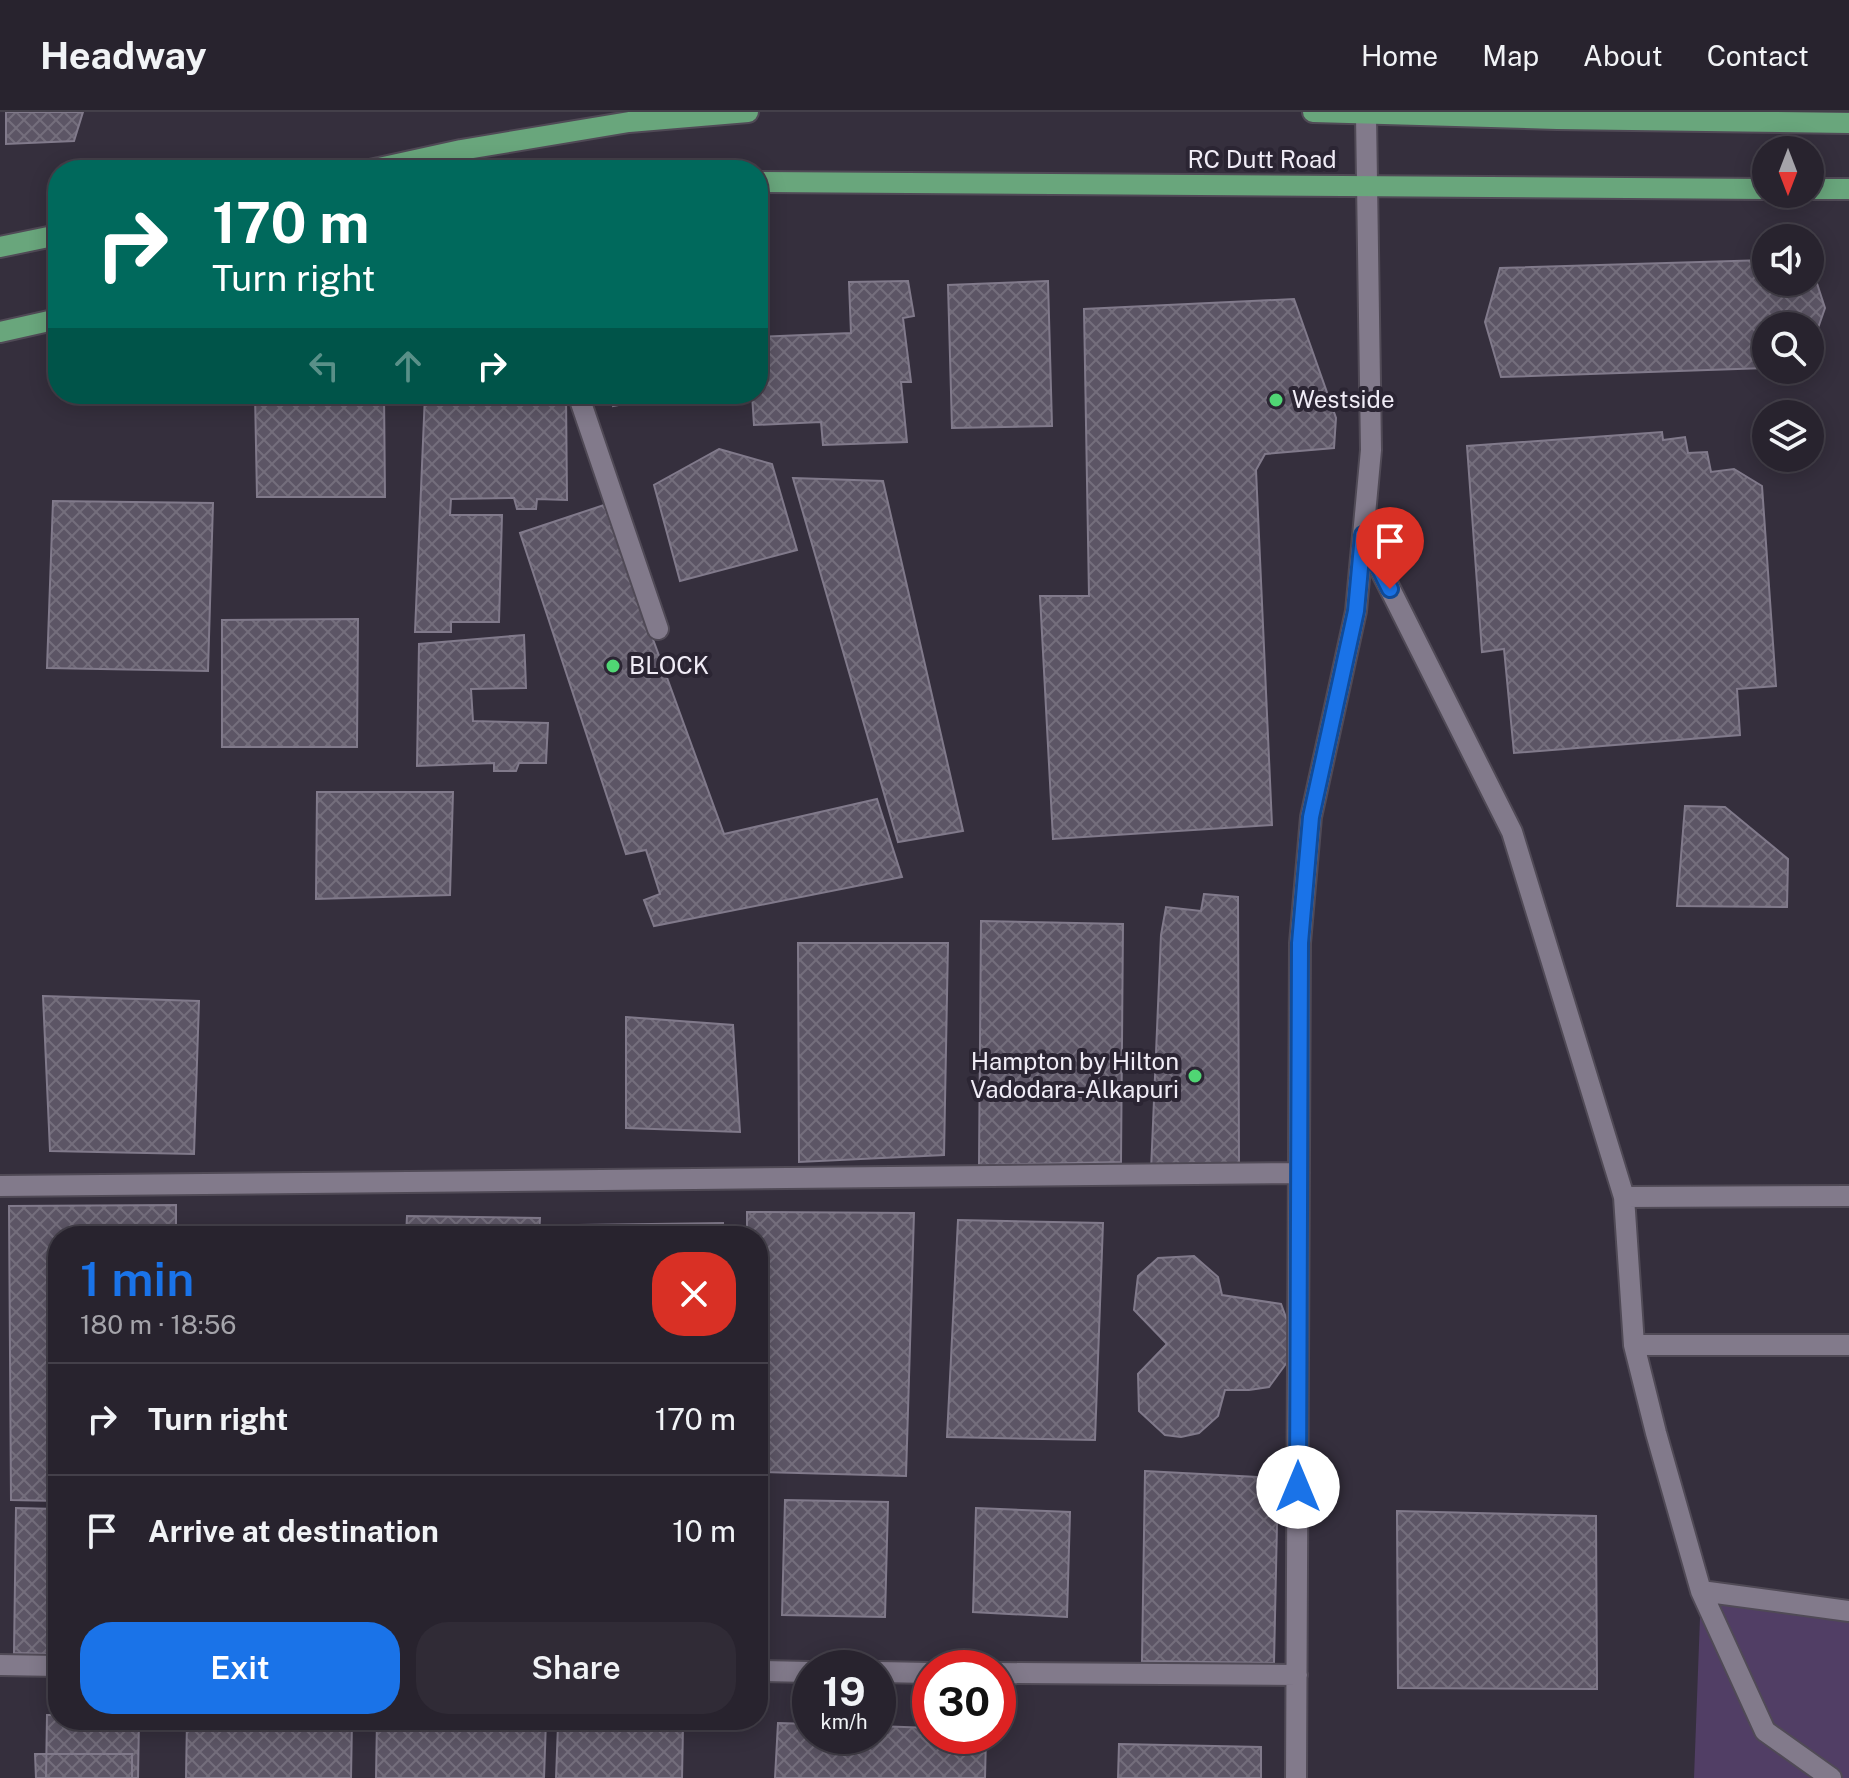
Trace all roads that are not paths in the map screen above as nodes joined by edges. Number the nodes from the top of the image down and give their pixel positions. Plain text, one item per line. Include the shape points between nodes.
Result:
1 (748, 112) edge
2 (1313, 112) edge
3 (1366, 115) junction
4 (1475, 115) edge
5 (1849, 123) edge
6 (416, 160) edge
7 (768, 182) edge
8 (1367, 187) junction
9 (1752, 189) edge
10 (1824, 189) edge
11 (1849, 189) edge
12 (48, 237) edge
13 (0, 247) edge
14 (48, 321) edge
15 (0, 332) edge
16 (581, 404) edge
17 (1363, 535) junction
18 (658, 629) dead end
19 (1299, 1173) junction
20 (0, 1186) edge
21 (1849, 1196) edge
22 (1624, 1197) junction
23 (1634, 1345) junction
24 (1849, 1345) edge
25 (1701, 1591) junction
26 (1849, 1611) edge
27 (0, 1665) edge
28 (48, 1666) edge
29 (768, 1671) edge
30 (792, 1672) edge
31 (1016, 1673) edge
32 (1297, 1675) junction
33 (1296, 1778) edge
34 (1831, 1778) edge

1 - 6 main road via 629,122
2 - 3 main road, RC Dutt Road
3 - 4 main road, RC Dutt Road
3 - 8 street
4 - 5 main road, RC Dutt Road
7 - 8 main road, RC Dutt Road
8 - 9 main road, RC Dutt Road
8 - 17 street via 1371,450
10 - 11 main road
12 - 13 main road
14 - 15 main road
16 - 18 street
17 - 19 street via 1356,611 1311,817 1300,943
17 - 22 street via 1512,832
19 - 20 street
19 - 32 street
21 - 22 street
22 - 23 street
23 - 24 street
23 - 25 street
25 - 26 street
25 - 34 street via 1765,1731
27 - 28 street
29 - 30 street
31 - 32 street
32 - 33 street

